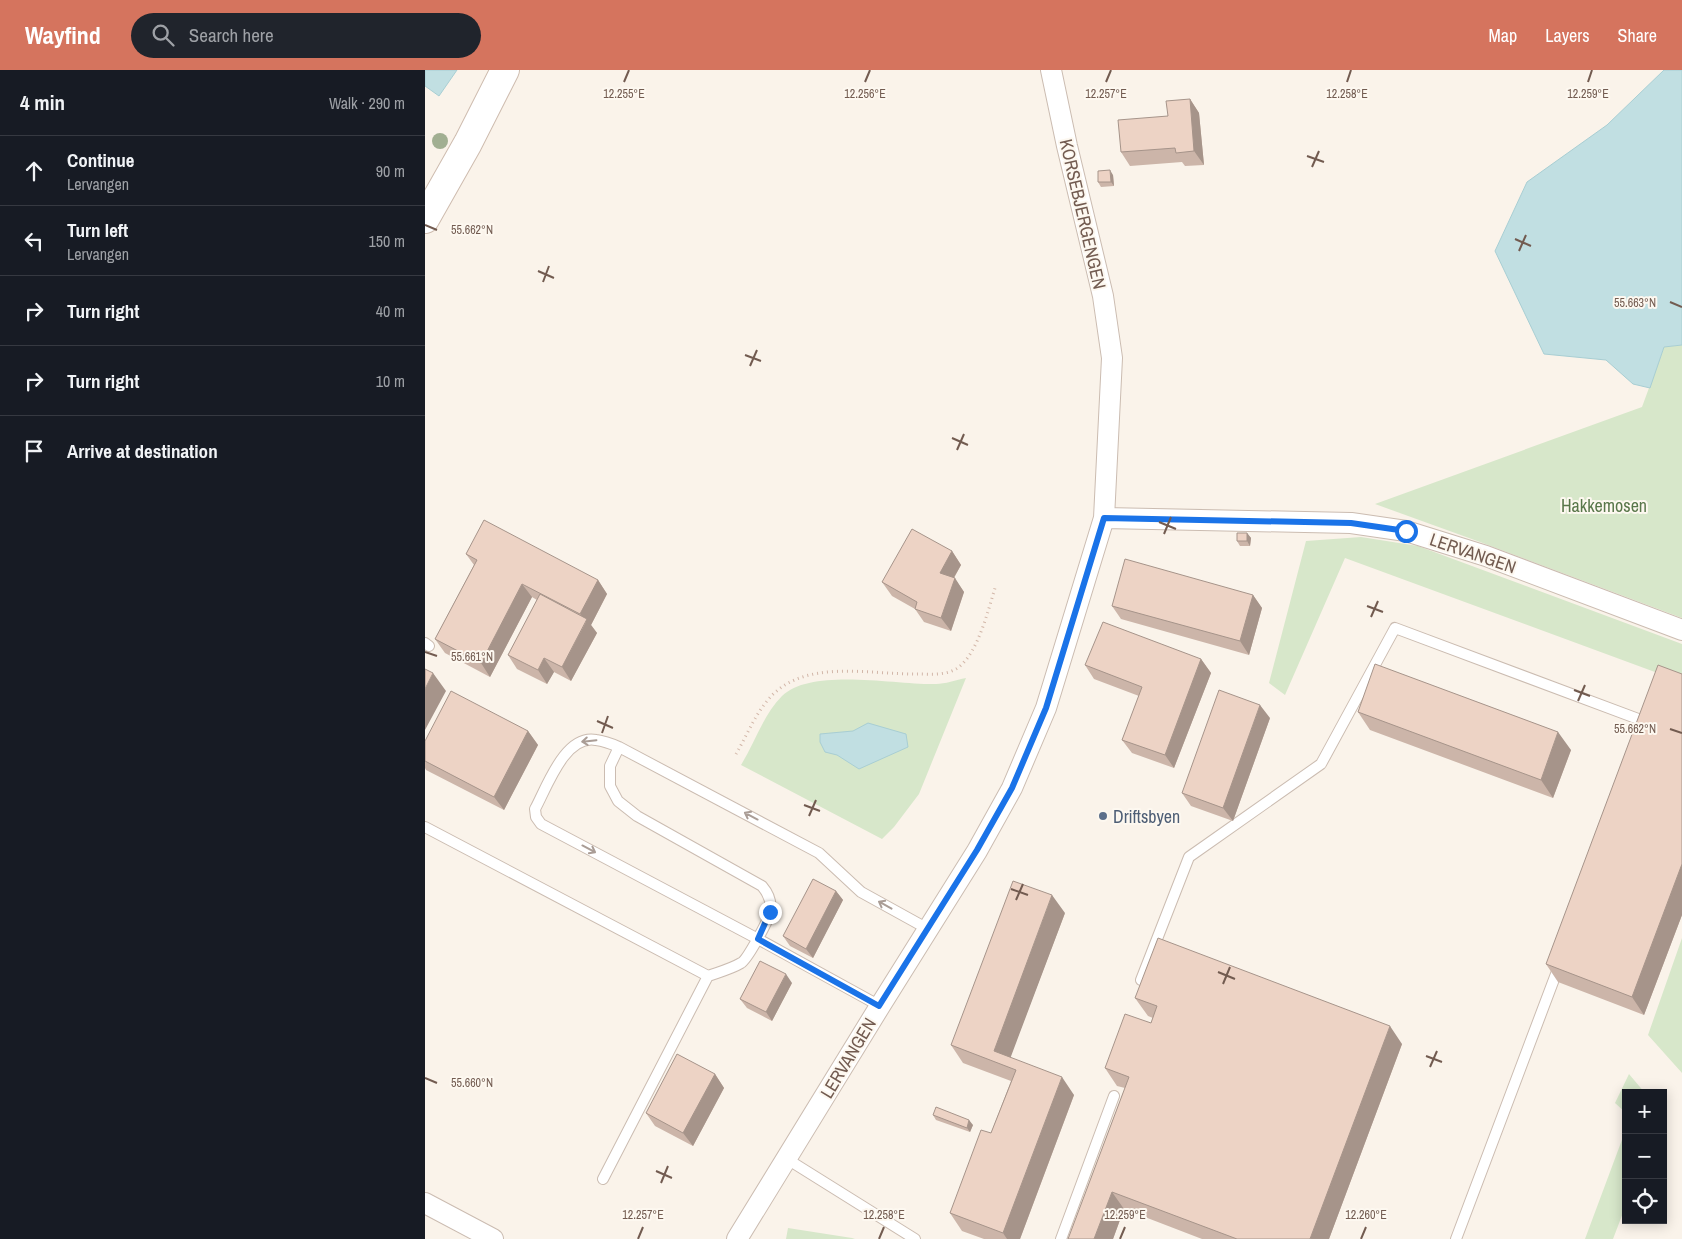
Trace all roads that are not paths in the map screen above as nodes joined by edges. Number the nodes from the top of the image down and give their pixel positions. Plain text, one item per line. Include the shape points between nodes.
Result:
1 (505, 70) edge
2 (1051, 70) edge
3 (425, 219) edge
4 (1112, 358) joint
5 (1104, 518) junction
6 (1682, 630) edge
7 (1646, 733) edge
8 (619, 747) junction
9 (425, 827) edge
10 (928, 929) junction
11 (758, 939) junction
12 (1563, 954) edge
13 (708, 976) junction
14 (1141, 980) edge
15 (879, 1006) junction
16 (1114, 1096) dead end
17 (787, 1159) junction
18 (603, 1179) dead end
19 (425, 1204) edge
20 (493, 1239) edge
21 (737, 1239) edge
22 (915, 1239) edge
23 (1061, 1239) edge
24 (1456, 1239) edge

1 - 3 street
2 - 4 street, KORSEBJERGENGEN via 1103,296
4 - 5 street, LERVANGEN
5 - 6 street, LERVANGEN via 1351,523 1406,531 1486,556
5 - 10 street, LERVANGEN via 1046,708 1027,753 1012,788
7 - 14 lane via 1650,724 1395,628 1321,764 1189,858
10 -> 8 lane via 861,892 819,853
8 - 11 lane via 610,766 610,786 618,801 637,816 762,886 768,893 770,912
8 -> 11 lane via 595,739 576,743 562,758 535,809 541,824
9 - 13 lane
10 - 15 street, LERVANGEN
11 - 13 lane via 743,962
11 - 15 lane
12 - 24 lane
13 - 18 lane
15 - 17 street, LERVANGEN
16 - 23 lane
17 - 21 street, LERVANGEN
17 - 22 lane
19 - 20 street

